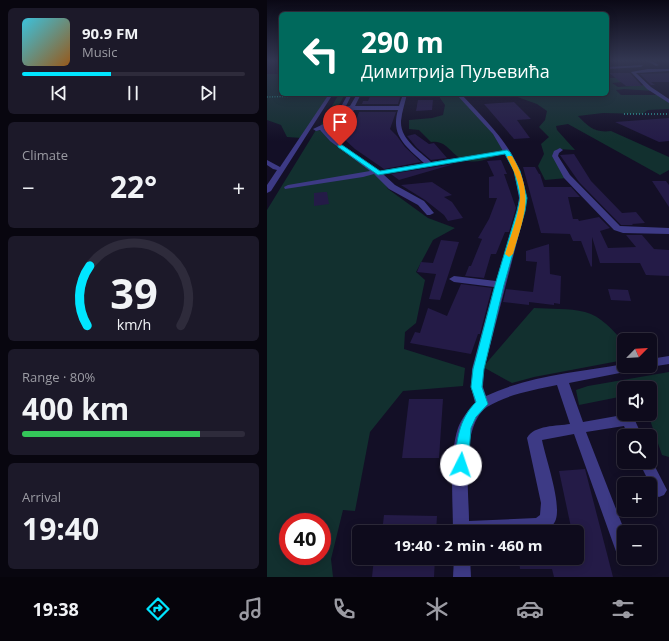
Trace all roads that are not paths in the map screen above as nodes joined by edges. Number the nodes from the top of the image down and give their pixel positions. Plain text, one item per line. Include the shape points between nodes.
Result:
1 (648, 87) edge
2 (330, 96) edge
3 (349, 96) edge
4 (358, 96) edge
5 (405, 96) edge
6 (460, 96) edge
7 (669, 101) edge
8 (342, 108) junction
9 (352, 108) junction
10 (402, 108) junction
11 (347, 117) dead end
12 (322, 128) junction
13 (307, 130) junction
14 (560, 150) dead end
15 (507, 152) junction
16 (267, 162) edge
17 (429, 164) junction
18 (281, 169) junction
19 (377, 172) junction
20 (288, 187) dead end
21 (267, 191) edge
22 (430, 213) dead end
23 (669, 231) edge
24 (454, 279) dead end
25 (500, 285) junction
26 (669, 360) edge
27 (657, 362) edge
28 (617, 369) edge
29 (562, 380) junction
30 (482, 404) junction
31 (579, 428) junction
32 (632, 429) edge
33 (650, 469) edge
34 (659, 490) dead end
35 (461, 525) edge
36 (539, 525) edge
37 (617, 532) edge
38 (462, 565) edge
39 (462, 577) edge

1 - 7 street
2 - 13 street
3 - 8 street
4 - 9 street
5 - 10 street
6 - 15 street via 495,133
8 - 9 street
8 - 12 street via 333,124
9 - 10 street
9 - 11 street
10 - 17 street via 398,122 400,133
12 - 13 street
12 - 19 street via 331,140
13 - 18 street
14 - 23 street via 555,156 567,176 617,228
15 - 17 street
15 - 25 street via 517,171 523,198
16 - 18 street
17 - 19 street
18 - 21 street
19 - 20 street
19 - 22 street via 392,187 417,200
24 - 25 street
25 - 30 street via 477,376
26 - 27 street
28 - 29 street
29 - 30 street via 504,393
29 - 31 street
30 - 35 street via 472,414 465,428 461,451
31 - 32 street via 628,420
31 - 36 street via 540,434 534,438 549,503 548,519
31 - 37 street
33 - 34 street
38 - 39 street

